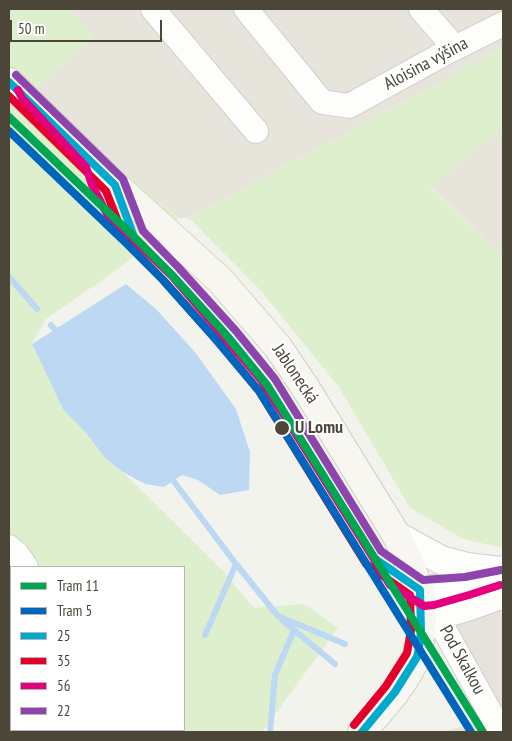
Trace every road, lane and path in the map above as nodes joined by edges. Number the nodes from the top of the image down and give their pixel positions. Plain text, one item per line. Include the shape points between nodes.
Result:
1 (153, 9) edge
2 (246, 9) edge
3 (421, 9) edge
4 (503, 24) edge
5 (455, 48) junction
6 (9, 82) edge
7 (256, 131) dead end
8 (397, 536) junction
9 (9, 547) edge
10 (25, 566) edge
11 (503, 570) edge
12 (503, 580) edge
13 (503, 594) edge
14 (426, 607) junction
15 (362, 732) edge
16 (501, 732) edge

1 - 7 street
2 - 5 street, Aloisina výšina via 322,102 349,106
3 - 5 street
4 - 5 street, Aloisina výšina
6 - 8 main road, Jablonecká via 220,280 278,347
8 - 11 street via 441,560 467,567
8 - 14 main road, Jablonecká
9 - 10 street
12 - 14 street via 466,587
13 - 14 street via 472,605
14 - 15 main road, Jablonecká via 417,656 394,694
14 - 16 street, Pod Skalkou

